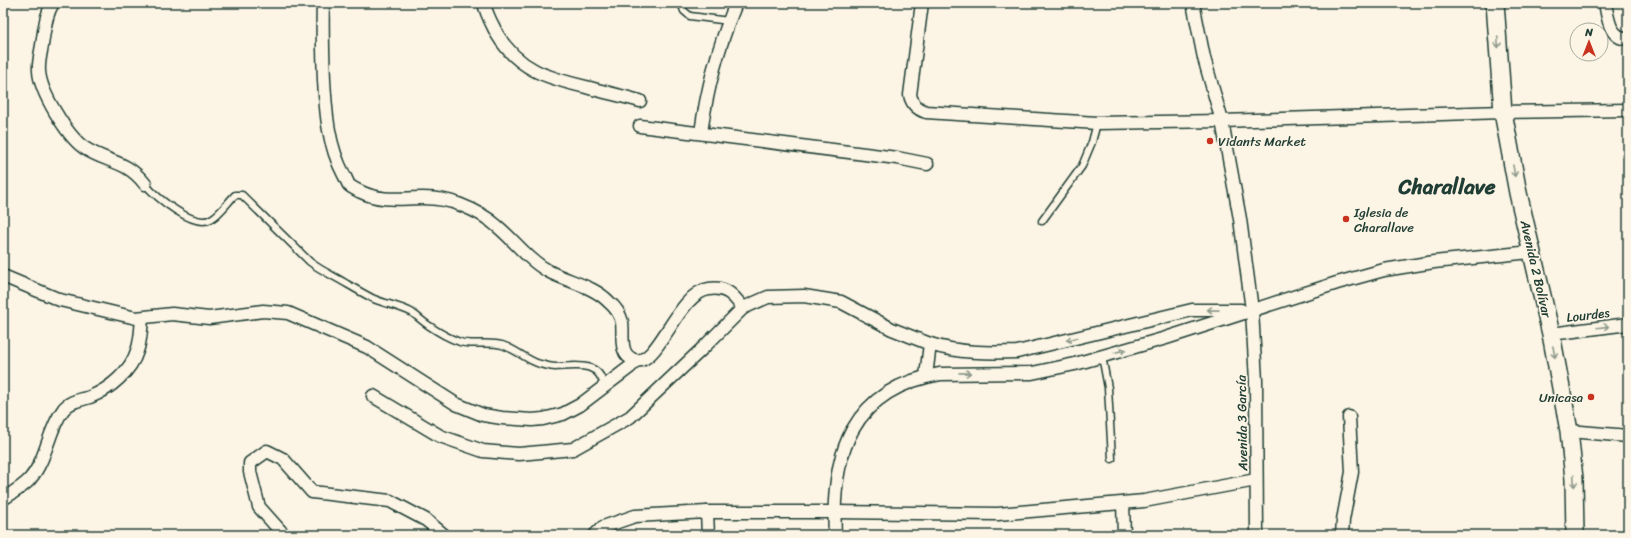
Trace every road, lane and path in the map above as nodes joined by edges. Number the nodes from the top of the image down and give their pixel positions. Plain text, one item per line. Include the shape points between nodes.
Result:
1 (53, 3) edge
2 (323, 3) edge
3 (484, 3) edge
4 (681, 3) edge
5 (736, 3) edge
6 (922, 3) edge
7 (1193, 3) edge
8 (1495, 3) edge
9 (1605, 3) edge
10 (729, 21) junction
11 (1628, 40) edge
12 (640, 100) dead end
13 (1628, 110) edge
14 (1503, 112) junction
15 (1222, 121) junction
16 (1097, 123) junction
17 (640, 126) dead end
18 (701, 133) junction
19 (927, 164) dead end
20 (145, 184) joint
21 (1042, 221) dead end
22 (1531, 252) junction
23 (3, 276) edge
24 (743, 308) junction
25 (1252, 310) junction
26 (142, 318) junction
27 (1628, 324) edge
28 (1551, 334) junction
29 (930, 344) junction
30 (1102, 356) junction
31 (634, 360) junction
32 (926, 376) junction
33 (604, 388) junction
34 (373, 396) dead end
35 (1349, 417) dead end
36 (1569, 431) junction
37 (1628, 436) edge
38 (1112, 459) dead end
39 (1256, 480) junction
40 (3, 499) edge
41 (1123, 503) junction
42 (707, 512) junction
43 (834, 512) junction
44 (284, 535) edge
45 (444, 535) edge
46 (595, 535) edge
47 (708, 535) edge
48 (835, 535) edge
49 (1124, 535) edge
50 (1259, 535) edge
51 (1342, 535) edge
52 (1575, 535) edge

1 - 20 street via 46,21 39,71 46,96 76,141 99,156 124,165
2 - 31 street via 328,131 334,155 349,184 380,199 432,198 451,202 488,219 529,258 549,272 594,291 609,301 621,318 623,347 627,355
3 - 12 street via 499,37 513,55 529,68 556,80
4 - 10 lane via 684,11 690,16
5 - 10 street
6 - 16 street via 910,89 911,100 917,108 926,112
7 - 15 street, Avenida 3 García via 1204,58
8 -> 14 street, Avenida 2 Bolívar
9 - 11 street via 1611,30 1622,39
10 - 18 street via 714,62
13 - 14 street
14 - 15 street
14 -> 22 street, Avenida 2 Bolívar
15 - 16 street
15 - 25 street, Avenida 3 García via 1240,219
16 - 21 lane via 1082,166
17 - 18 street
18 - 19 street
20 - 33 lane via 170,207 203,221 214,217 235,195 242,195 310,262 359,291 403,309 434,330 461,342 504,346 546,366 589,367 598,372
22 - 25 street via 1384,270
22 - 28 street, Avenida 2 Bolívar
23 - 26 street via 60,300 109,313
24 - 29 street via 768,297 804,296 841,302 892,329
24 - 31 street via 726,290 711,288 698,292 683,306 652,354 643,360
24 - 34 street via 630,417 573,449 519,454 483,451 440,436
25 -> 29 street via 1192,310 1017,352 950,350
30 -> 25 street
25 - 39 street, Avenida 3 García via 1256,381
26 - 33 street via 172,314 210,318 263,311 288,313 367,347 456,404 483,415 502,418 532,420 554,416 572,410
26 - 40 street via 138,349 128,369 98,393 64,408 57,418 37,468 25,484
28 -> 27 street, Lourdes
28 -> 36 street, Avenida 2 Bolívar
29 - 32 street
32 -> 30 street via 953,373 1032,373
30 - 38 lane via 1108,388
31 - 33 street via 630,368
32 - 43 street via 894,387 856,422 846,442 835,485
35 - 51 street via 1352,472
36 - 37 street
36 -> 52 street, Avenida 2 Bolívar via 1574,478
39 - 41 street
39 - 50 street, Avenida 3 García
41 - 43 street via 998,514
41 - 49 street
42 - 43 street
42 - 46 street via 635,516 603,527
42 - 47 street
43 - 48 street
44 - 45 street via 259,507 250,472 250,463 267,451 283,459 312,492 390,501 426,520

